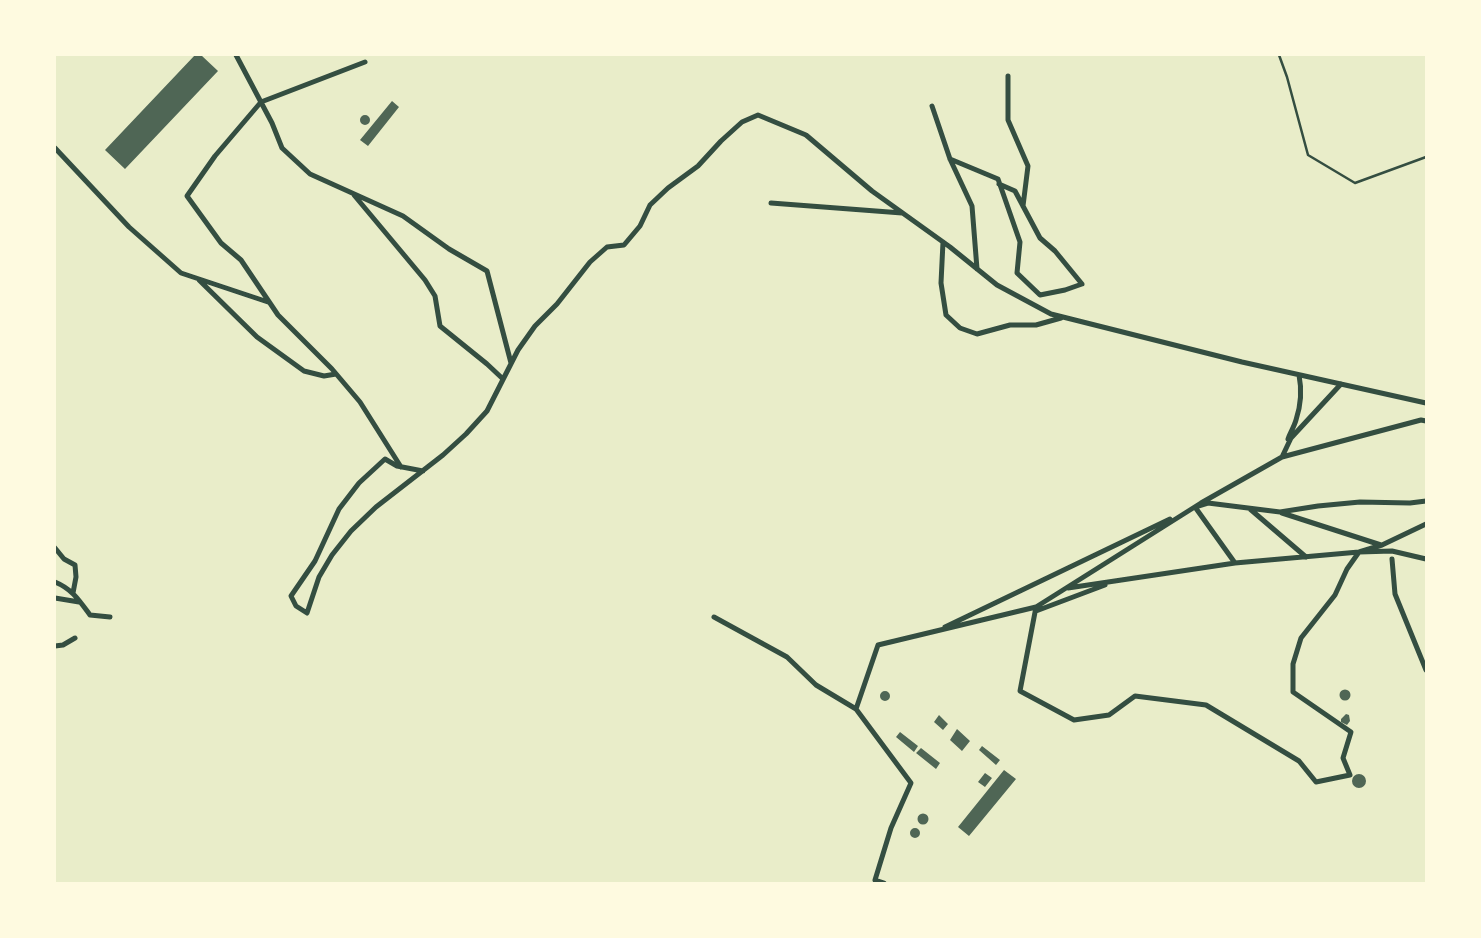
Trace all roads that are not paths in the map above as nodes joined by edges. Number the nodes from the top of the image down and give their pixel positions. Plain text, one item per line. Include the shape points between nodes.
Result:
1 (236, 55) edge
2 (365, 62) dead end
3 (1008, 76) dead end
4 (261, 102) junction
5 (932, 106) dead end
6 (55, 148) edge
7 (950, 159) junction
8 (999, 184) junction
9 (352, 193) junction
10 (771, 203) dead end
11 (1023, 206) junction
12 (902, 213) junction
13 (943, 242) junction
14 (977, 269) junction
15 (196, 278) junction
16 (269, 302) junction
17 (1063, 317) junction
18 (511, 363) junction
19 (336, 374) junction
20 (1299, 375) junction
21 (502, 379) junction
22 (1341, 384) junction
23 (1426, 403) edge
24 (1426, 421) edge
25 (1287, 445) junction
26 (1282, 457) junction
27 (401, 467) junction
28 (423, 471) junction
29 (1426, 501) edge
30 (1193, 508) junction
31 (1249, 508) junction
32 (1280, 512) junction
33 (1426, 524) edge
34 (1382, 545) junction
35 (55, 548) edge
36 (1359, 552) junction
37 (1306, 557) junction
38 (1392, 559) dead end
39 (1426, 559) edge
40 (1235, 563) junction
41 (1116, 581) junction
42 (55, 582) edge
43 (1066, 588) junction
44 (73, 593) junction
45 (55, 598) edge
46 (80, 602) junction
47 (1036, 609) junction
48 (110, 617) dead end
49 (714, 617) dead end
50 (936, 631) junction
51 (75, 638) dead end
52 (55, 646) edge
53 (1426, 670) edge
54 (856, 709) junction
55 (884, 883) edge

1 - 4 street
2 - 4 street
3 - 11 street via 1008,120 1028,166
4 - 9 street via 282,148 310,174
4 - 16 street via 215,156 187,196 221,243 241,260
5 - 7 street
6 - 15 street via 129,227 181,273
7 - 8 street via 998,179
7 - 14 street via 972,206
8 - 11 street via 1015,191
8 - 11 street via 1020,242 1017,273 1040,296 1082,284 1040,238
9 - 18 street via 403,216 487,272
9 - 21 street via 425,280 435,296 440,326
10 - 12 street
12 - 13 street
12 - 18 street via 806,135 758,115 742,122 698,166 650,205 640,226 624,245 607,247 590,262 535,326
13 - 14 street
13 - 17 street via 941,283 946,315 960,328 977,334 1010,326 1036,325
14 - 17 street via 997,285 1051,314
15 - 16 street
15 - 19 street via 257,337 304,370 324,376
16 - 19 street
17 - 20 street
18 - 21 street
19 - 27 street via 360,402
20 - 22 street
20 - 25 street via 1301,395
21 - 28 street via 487,411 443,456
22 - 23 street
22 - 25 street
24 - 26 street
25 - 26 street
26 - 30 street
27 - 28 street
27 - 28 street via 385,459 339,509 315,562 291,596 296,606 307,613 319,576 351,531
29 - 32 street via 1360,502
30 - 31 street via 1208,503
30 - 40 street
30 - 43 street
30 - 50 street
31 - 32 street
31 - 37 street
32 - 34 street
33 - 34 street
34 - 36 street
35 - 44 street via 64,559 75,565
36 - 37 street
36 - 39 street via 1392,551
36 - 47 street via 1335,595 1301,638 1293,664 1293,692 1351,732 1343,758 1350,775 1316,782 1299,761 1206,705 1135,696 1109,715 1074,720 1020,691
37 - 40 street
38 - 53 street via 1395,594
40 - 41 street
41 - 43 street
41 - 47 street
42 - 44 street
43 - 47 street
44 - 46 street
45 - 46 street
46 - 48 street via 90,615
47 - 50 street
49 - 54 street via 787,657 816,685
50 - 54 street via 878,645
51 - 52 street
54 - 55 street via 911,783 891,828 875,880

